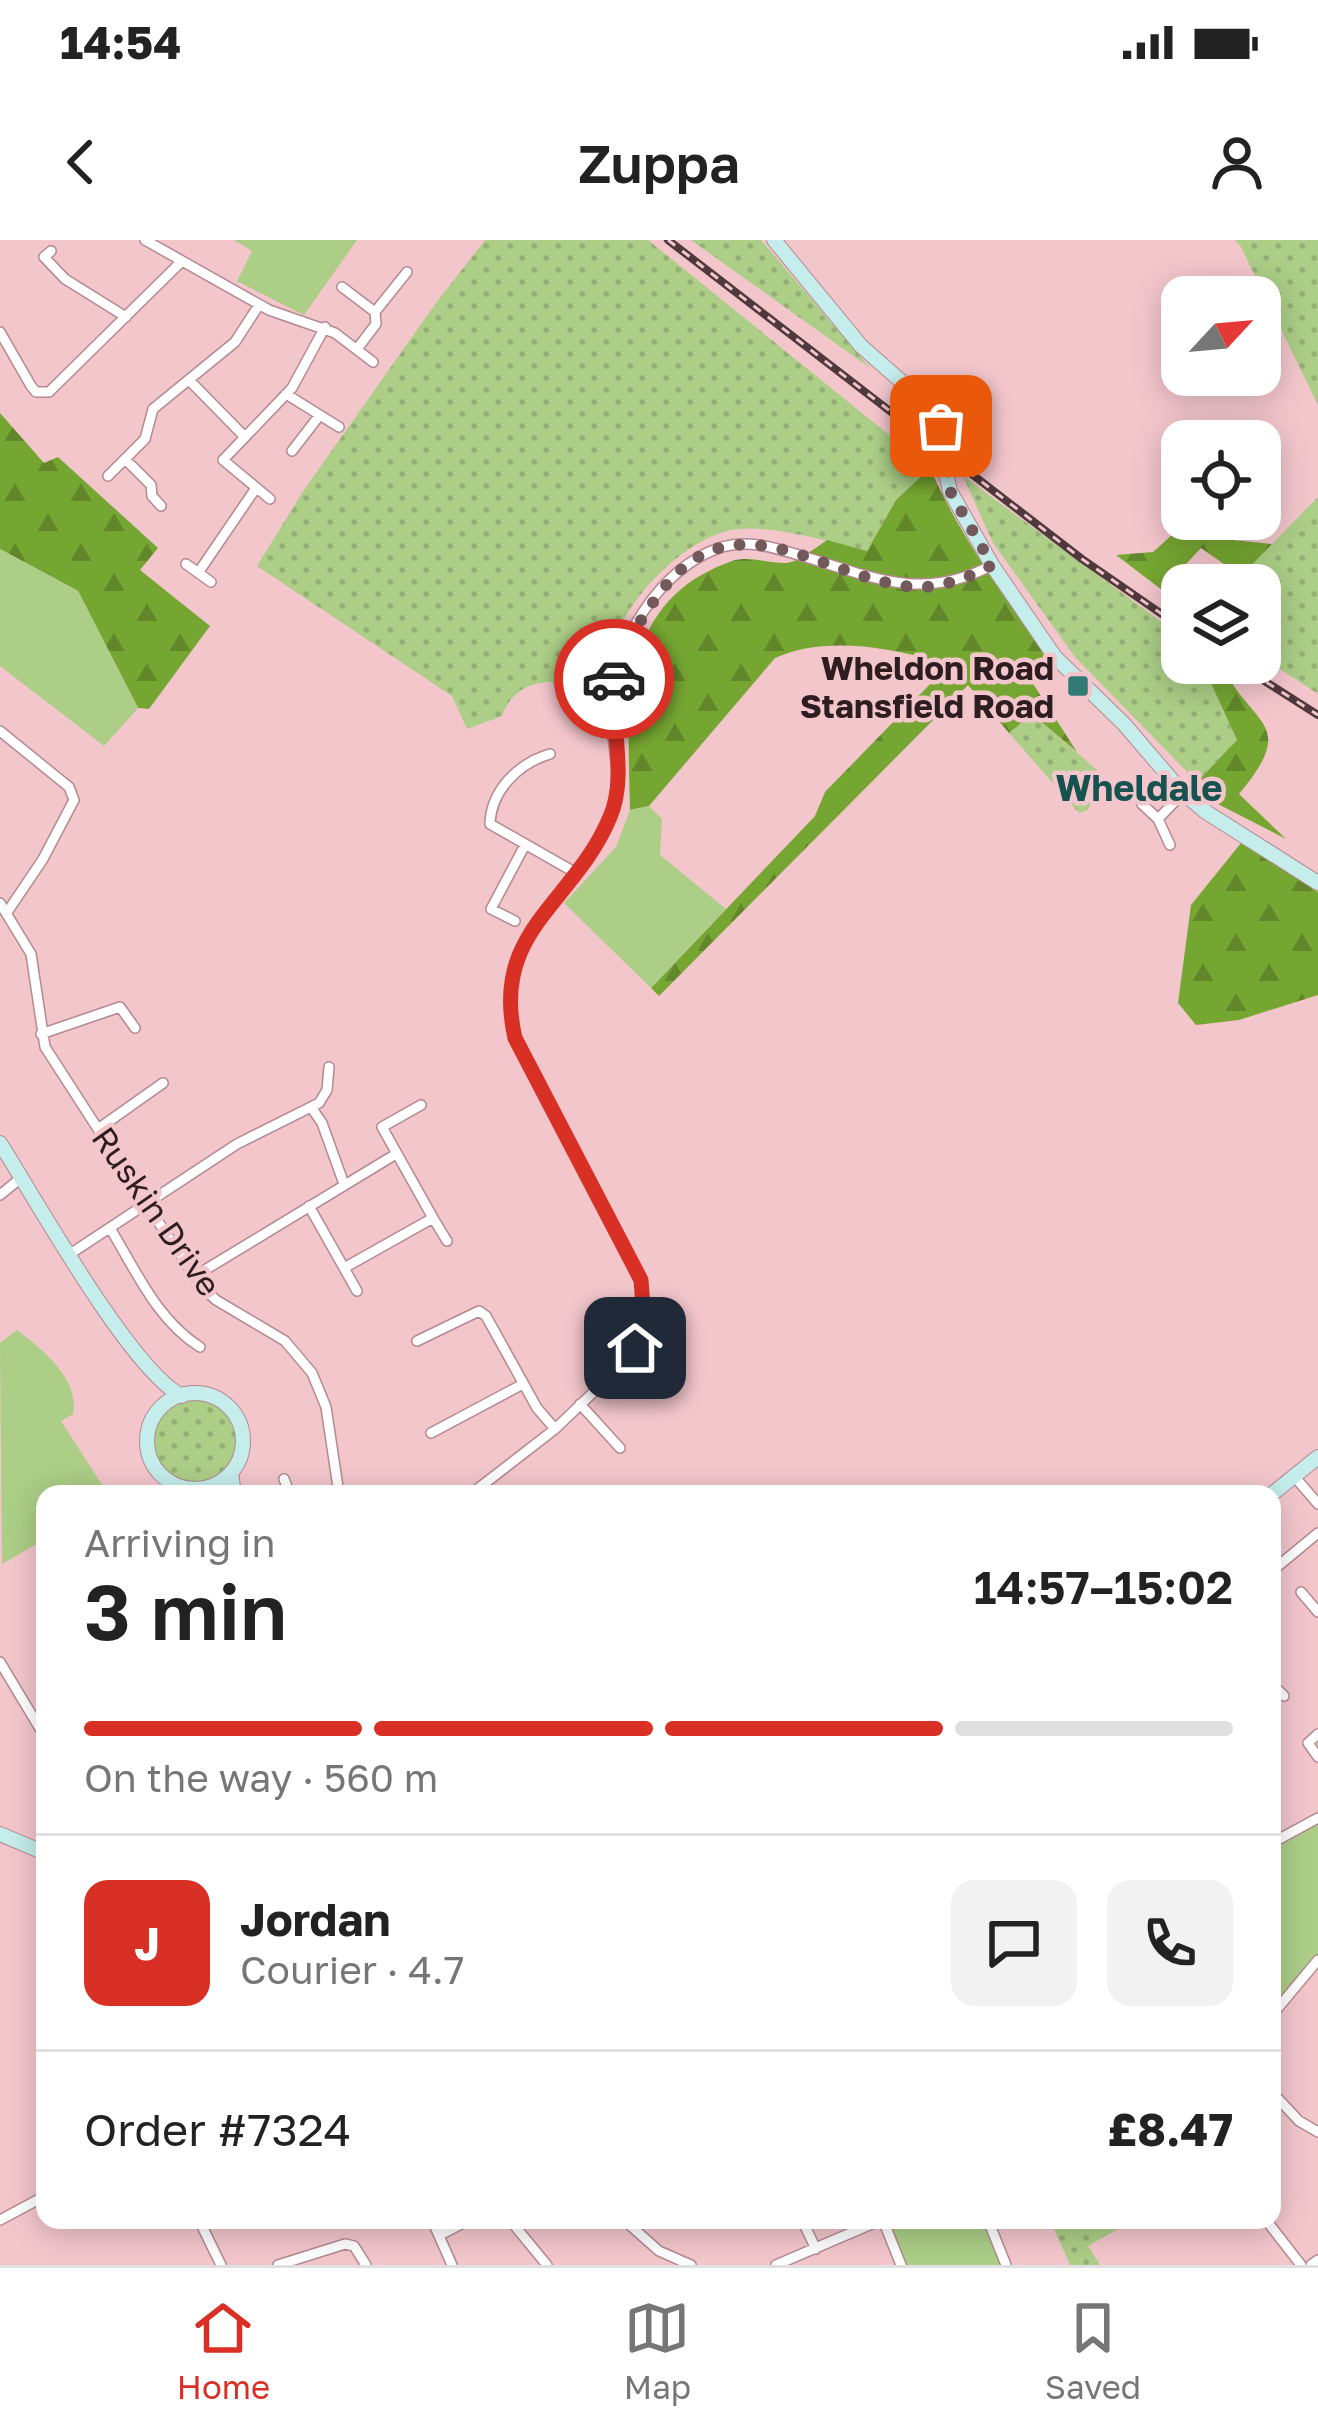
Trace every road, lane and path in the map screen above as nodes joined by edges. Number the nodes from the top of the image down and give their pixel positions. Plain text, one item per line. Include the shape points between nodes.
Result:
1 (146, 240) edge
2 (774, 240) edge
3 (51, 250) dead end
4 (182, 261) junction
5 (407, 272) dead end
6 (342, 287) dead end
7 (259, 304) junction
8 (375, 311) junction
9 (126, 317) junction
10 (325, 327) junction
11 (0, 332) edge
12 (357, 349) junction
13 (373, 362) dead end
14 (189, 380) junction
15 (286, 394) junction
16 (319, 416) junction
17 (339, 427) dead end
18 (243, 435) junction
19 (292, 452) dead end
20 (125, 459) junction
21 (108, 476) dead end
22 (256, 488) junction
23 (270, 499) dead end
24 (161, 506) dead end
25 (186, 564) dead end
26 (992, 565) junction
27 (198, 572) junction
28 (212, 582) dead end
29 (0, 731) edge
30 (550, 754) dead end
31 (1183, 793) junction
32 (1142, 804) dead end
33 (1157, 819) junction
34 (525, 845) junction
35 (1170, 845) dead end
36 (576, 873) junction
37 (1318, 883) edge
38 (4, 907) edge
39 (515, 921) dead end
40 (135, 1028) dead end
41 (41, 1034) junction
42 (329, 1067) dead end
43 (164, 1084) dead end
44 (421, 1105) dead end
45 (311, 1107) junction
46 (98, 1130) junction
47 (0, 1143) edge
48 (396, 1154) junction
49 (22, 1178) junction
50 (344, 1184) junction
51 (0, 1196) edge
52 (147, 1205) junction
53 (309, 1206) junction
54 (433, 1218) junction
55 (110, 1228) junction
56 (446, 1241) dead end
57 (70, 1253) junction
58 (344, 1268) junction
59 (195, 1276) junction
60 (357, 1291) dead end
61 (417, 1341) dead end
62 (200, 1347) dead end
63 (154, 1376) junction
64 (523, 1384) junction
65 (182, 1396) junction
66 (580, 1403) junction
67 (160, 1410) junction
68 (555, 1430) junction
69 (431, 1433) dead end
70 (620, 1448) dead end
71 (1318, 1457) edge
72 (231, 1473) junction
73 (1294, 1476) junction
74 (284, 1479) dead end
75 (175, 1485) edge
76 (210, 1485) edge
77 (233, 1485) edge
78 (286, 1485) edge
79 (338, 1485) edge
80 (488, 1485) edge
81 (1281, 1487) edge
82 (1318, 1504) edge
83 (1318, 1532) edge
84 (1281, 1563) edge
85 (1301, 1592) dead end
86 (1318, 1612) edge
87 (0, 1662) edge
88 (1281, 1693) edge
89 (1284, 1696) dead end
90 (36, 1722) edge
91 (1318, 1733) edge
92 (1318, 1757) edge
93 (1318, 1818) edge
94 (0, 1834) edge
95 (1281, 1838) edge
96 (36, 1849) edge
97 (1318, 1960) edge
98 (1281, 2004) edge
99 (1281, 2102) edge
100 (1318, 2132) edge
101 (36, 2201) edge
102 (0, 2220) edge
103 (203, 2229) edge
104 (437, 2229) edge
105 (452, 2229) edge
106 (517, 2229) edge
107 (634, 2229) edge
108 (806, 2229) edge
109 (862, 2229) edge
110 (886, 2229) edge
111 (992, 2229) edge
112 (1273, 2229) edge
113 (440, 2235) junction
114 (816, 2249) junction
115 (686, 2264) edge
116 (220, 2265) edge
117 (278, 2265) edge
118 (366, 2265) edge
119 (452, 2265) edge
120 (547, 2265) edge
121 (776, 2265) edge
122 (902, 2265) edge
123 (1006, 2265) edge
124 (1301, 2265) edge

1 - 4 street
2 - 26 street, bridge via 861,346 927,404 941,426 950,491
3 - 9 street via 44,257 54,270
4 - 7 street
4 - 9 street
5 - 8 street
6 - 8 street
7 - 10 street
7 - 14 street via 235,342
8 - 12 street via 376,324
9 - 11 street via 43,393
10 - 12 street
10 - 15 street
12 - 13 street
14 - 18 street
14 - 20 street via 153,409 145,439
15 - 16 street
15 - 18 street
16 - 17 street
16 - 19 street
18 - 22 street via 218,464
20 - 21 street
20 - 24 street
22 - 23 street
22 - 27 street
25 - 27 street
26 - 31 street via 1055,657
26 - 36 street via 912,587 752,543 691,561 624,649 611,709 617,791
27 - 28 street
29 - 38 street via 69,787 74,800 43,859
30 - 34 street via 521,765 490,816 490,824
31 - 33 street
31 - 37 street
32 - 33 street
33 - 35 street
34 - 36 street
34 - 39 street via 491,909
36 - 66 street via 527,937 508,988 515,1038 644,1298 635,1348
38 - 41 street, Ruskin Drive via 31,954
40 - 41 street via 121,1007
41 - 46 street, Ruskin Drive
42 - 45 street via 327,1090
43 - 46 street
44 - 48 street via 382,1127
45 - 50 street
45 - 52 street via 237,1144
46 - 52 street, Ruskin Drive
47 - 49 street
48 - 50 street
48 - 54 street
49 - 51 street
49 - 57 street
50 - 53 street
52 - 55 street
52 - 59 street, Ruskin Drive
53 - 58 street
53 - 59 street
54 - 56 street
54 - 58 street
55 - 57 street
55 - 62 street via 161,1313
57 - 63 street
58 - 60 street
59 - 79 street, Ruskin Drive via 216,1300 285,1341 312,1372
61 - 64 street via 479,1311
63 - 65 street
63 - 67 street
64 - 68 street
64 - 69 street
65 - 67 street
65 - 72 street via 215,1398 238,1420 243,1445
66 - 68 street
66 - 70 street
67 - 75 street via 148,1435 153,1465
68 - 80 street
71 - 73 street
72 - 76 street
72 - 77 street
73 - 81 street
73 - 82 street
74 - 78 street
83 - 84 street
85 - 86 street
87 - 90 street
88 - 89 street
91 - 92 street via 1308,1743
93 - 95 street
94 - 96 street
97 - 98 street
99 - 100 street
101 - 102 street
103 - 116 street
104 - 113 street
105 - 113 street
106 - 120 street
107 - 115 street
108 - 114 street
109 - 114 street
110 - 122 street
111 - 123 street
112 - 124 street
113 - 119 street
114 - 121 street
117 - 118 street via 345,2244

